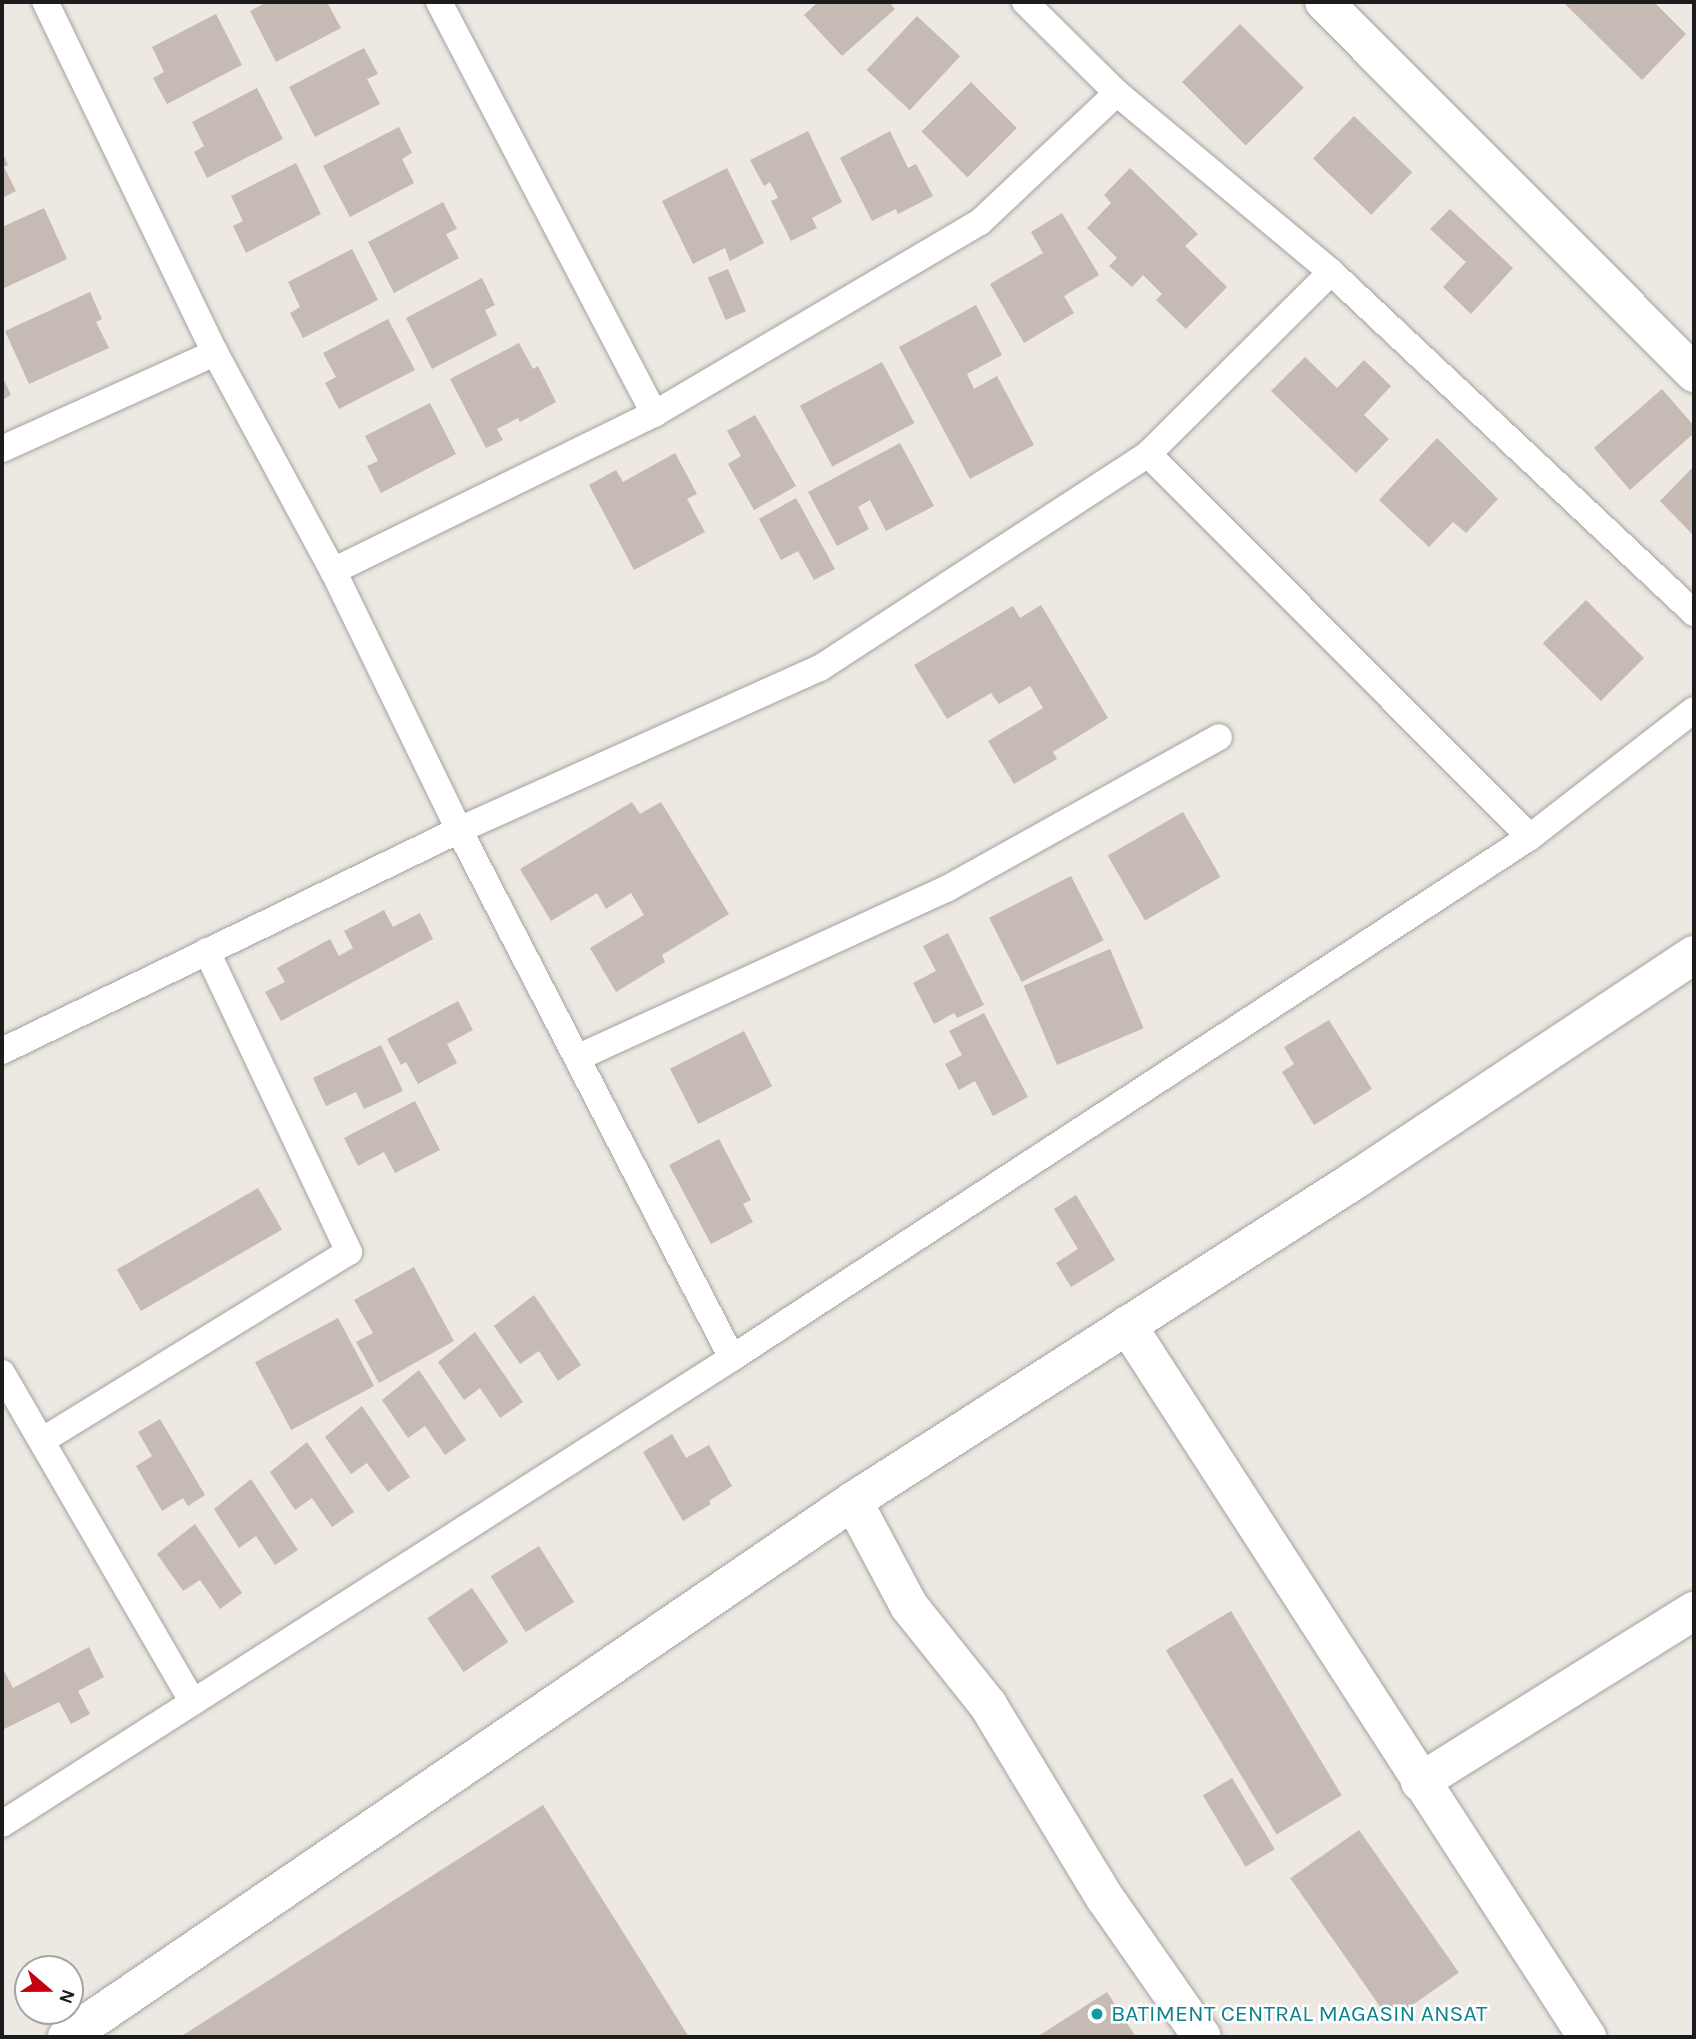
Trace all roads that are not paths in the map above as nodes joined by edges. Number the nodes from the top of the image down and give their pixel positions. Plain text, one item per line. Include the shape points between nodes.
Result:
1 (44, 2) edge
2 (439, 2) edge
3 (1025, 2) edge
4 (1335, 5) edge
5 (1117, 93) junction
6 (1331, 272) junction
7 (215, 353) junction
8 (1692, 365) edge
9 (654, 414) junction
10 (2, 449) edge
11 (1149, 454) junction
12 (333, 571) junction
13 (1694, 613) edge
14 (1694, 710) edge
15 (1219, 737) dead end
16 (459, 830) junction
17 (1530, 837) junction
18 (207, 951) junction
19 (1694, 955) edge
20 (2, 1051) edge
21 (579, 1057) junction
22 (1127, 1325) junction
23 (732, 1358) junction
24 (2, 1373) edge
25 (43, 1440) junction
26 (853, 1501) junction
27 (1694, 1611) edge
28 (192, 1701) junction
29 (1420, 1782) junction
30 (2, 1824) edge
31 (67, 2037) edge
32 (1202, 2037) edge
33 (1587, 2037) edge

1 - 7 lane
2 - 9 lane
3 - 5 lane
4 - 8 street
5 - 6 lane
5 - 9 lane via 980,222
6 - 11 lane
6 - 13 lane
7 - 10 lane
7 - 12 lane
9 - 12 lane
11 - 16 lane via 820,668
11 - 17 lane
12 - 16 lane
14 - 17 lane
15 - 21 lane via 948,888
16 - 18 lane
16 - 21 lane
17 - 23 lane
18 - 20 lane
18 - 25 lane via 349,1252
19 - 22 street
21 - 23 lane
22 - 26 street
22 - 29 street
23 - 28 lane
24 - 25 lane
25 - 28 lane
26 - 31 street
26 - 32 street via 909,1605 988,1705 1105,1898
27 - 29 street
28 - 30 lane
29 - 33 street

